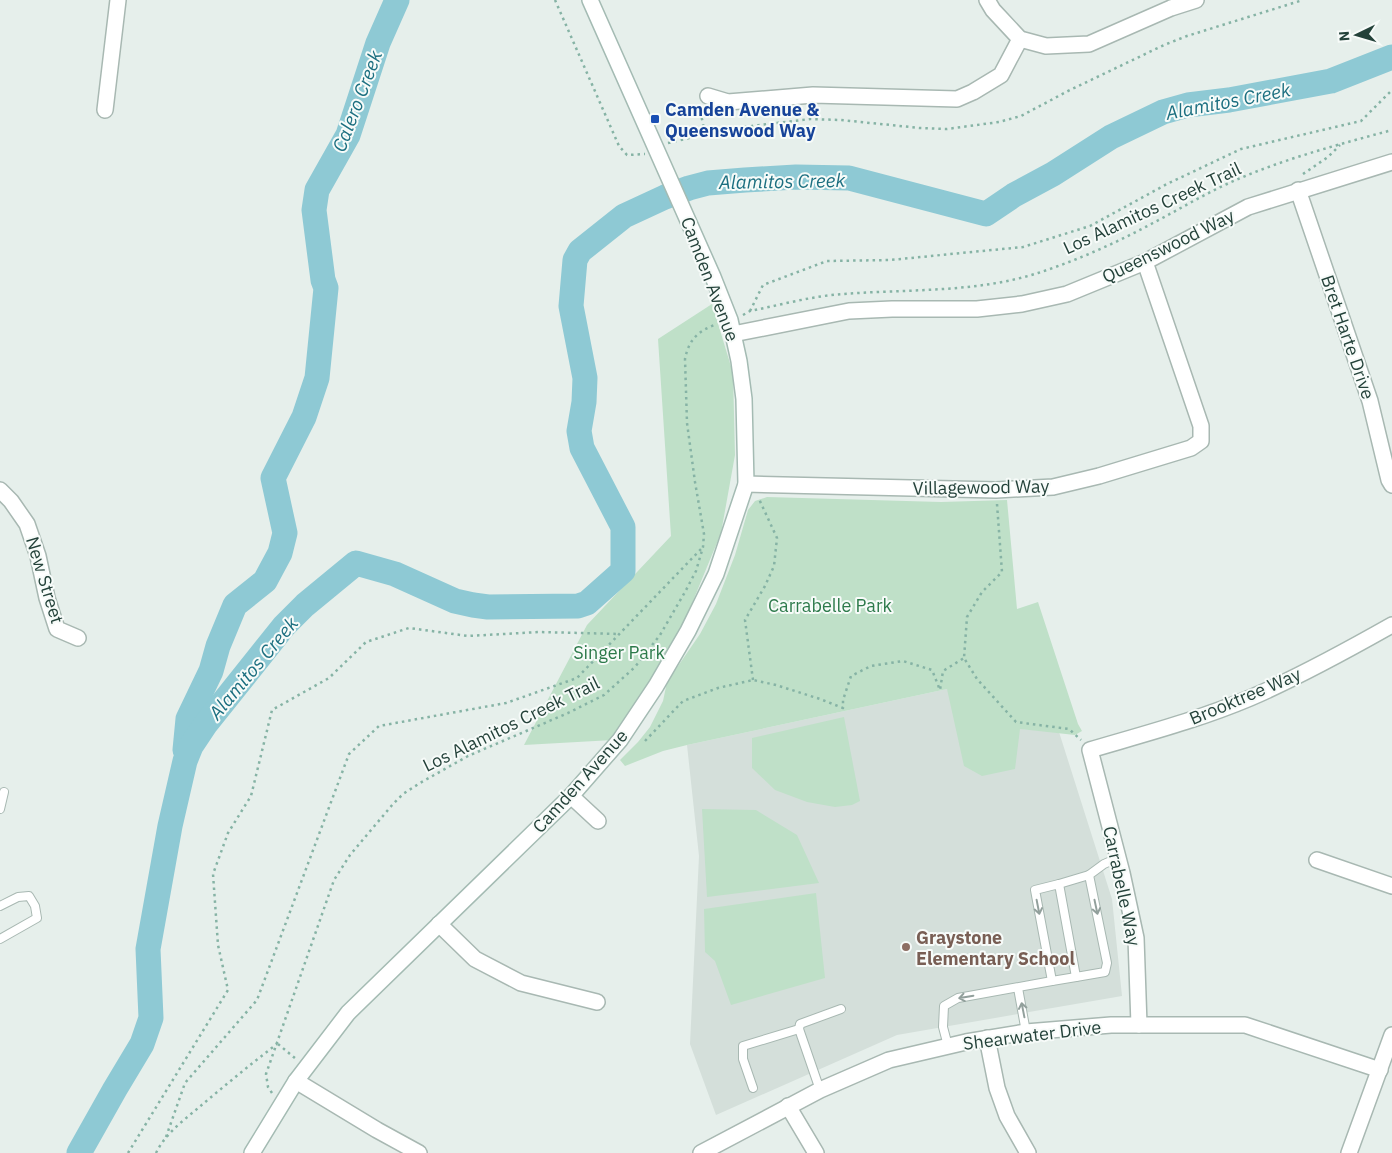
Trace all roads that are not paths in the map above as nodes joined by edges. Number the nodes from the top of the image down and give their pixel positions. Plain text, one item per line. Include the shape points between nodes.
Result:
1 (118, 0) edge
2 (590, 0) edge
3 (987, 0) edge
4 (1196, 0) edge
5 (1169, 4) edge
6 (1020, 39) junction
7 (708, 96) dead end
8 (105, 110) dead end
9 (1392, 162) edge
10 (1298, 190) junction
11 (1145, 262) junction
12 (733, 334) junction
13 (746, 484) junction
14 (1392, 484) edge
15 (0, 490) edge
16 (1392, 625) edge
17 (78, 638) dead end
18 (1090, 750) joint
19 (4, 792) dead end
20 (571, 796) junction
21 (0, 810) edge
22 (598, 822) dead end
23 (1118, 858) junction
24 (1317, 860) dead end
25 (1089, 875) junction
26 (1059, 884) junction
27 (1392, 886) edge
28 (0, 906) edge
29 (439, 924) junction
30 (0, 938) edge
31 (1076, 977) junction
32 (1052, 982) junction
33 (1018, 988) junction
34 (597, 1002) dead end
35 (841, 1009) dead end
36 (1139, 1025) junction
37 (799, 1029) junction
38 (1026, 1032) junction
39 (1392, 1035) edge
40 (987, 1038) junction
41 (948, 1046) junction
42 (1380, 1070) junction
43 (296, 1080) junction
44 (753, 1088) dead end
45 (820, 1090) junction
46 (788, 1106) junction
47 (252, 1153) edge
48 (419, 1153) edge
49 (701, 1153) edge
50 (816, 1153) edge
51 (1028, 1153) edge
52 (1350, 1153) edge

1 - 8 street
2 - 12 street, Camden Avenue via 713,277
3 - 6 street
4 - 5 street
5 - 6 street via 1089,44 1046,46
6 - 7 street via 1002,75 957,99 813,95 728,102
9 - 10 street, Queenswood Way
10 - 11 street, Queenswood Way via 1248,206
10 - 14 street, Bret Harte Drive via 1370,401
11 - 12 street, Queenswood Way via 1067,294 1022,304 977,309 849,311
11 - 13 street, Villagewood Way via 1201,426 1201,441 1192,448 1053,487 996,490
12 - 13 street, Camden Avenue via 744,399
13 - 20 street, Camden Avenue via 716,574 688,631 620,740
15 - 17 street, New Street via 12,501 27,524 57,629
16 - 18 street, Brooktree Way via 1339,655 1249,698 1163,729
18 - 23 street, Carrabelle Way
19 - 21 lane
20 - 22 street
20 - 29 street, Camden Avenue
23 - 25 lane
23 - 36 street, Carrabelle Way via 1136,938
24 - 27 street
25 - 26 lane
25 -> 31 lane via 1108,962 1105,972
26 - 31 lane
26 -> 32 lane via 1035,890
28 - 30 lane via 18,897 29,896 38,918
29 - 34 street via 475,959 520,983
29 - 43 street, Camden Avenue via 348,1013
31 - 32 lane
32 - 33 lane
38 -> 33 lane
33 -> 41 lane via 958,998 944,1006
35 - 37 lane via 800,1024
36 - 38 street, Shearwater Drive
36 - 42 street, Shearwater Drive via 1245,1025
37 - 44 lane via 744,1046 743,1059
37 - 45 lane
38 - 40 street, Shearwater Drive
39 - 42 street
40 - 41 street, Shearwater Drive
40 - 51 street via 997,1088 1007,1116
41 - 45 street, Shearwater Drive via 889,1060
42 - 52 street
43 - 47 street, Camden Avenue
43 - 48 street
45 - 46 street, Shearwater Drive
46 - 49 street, Shearwater Drive
46 - 50 street

